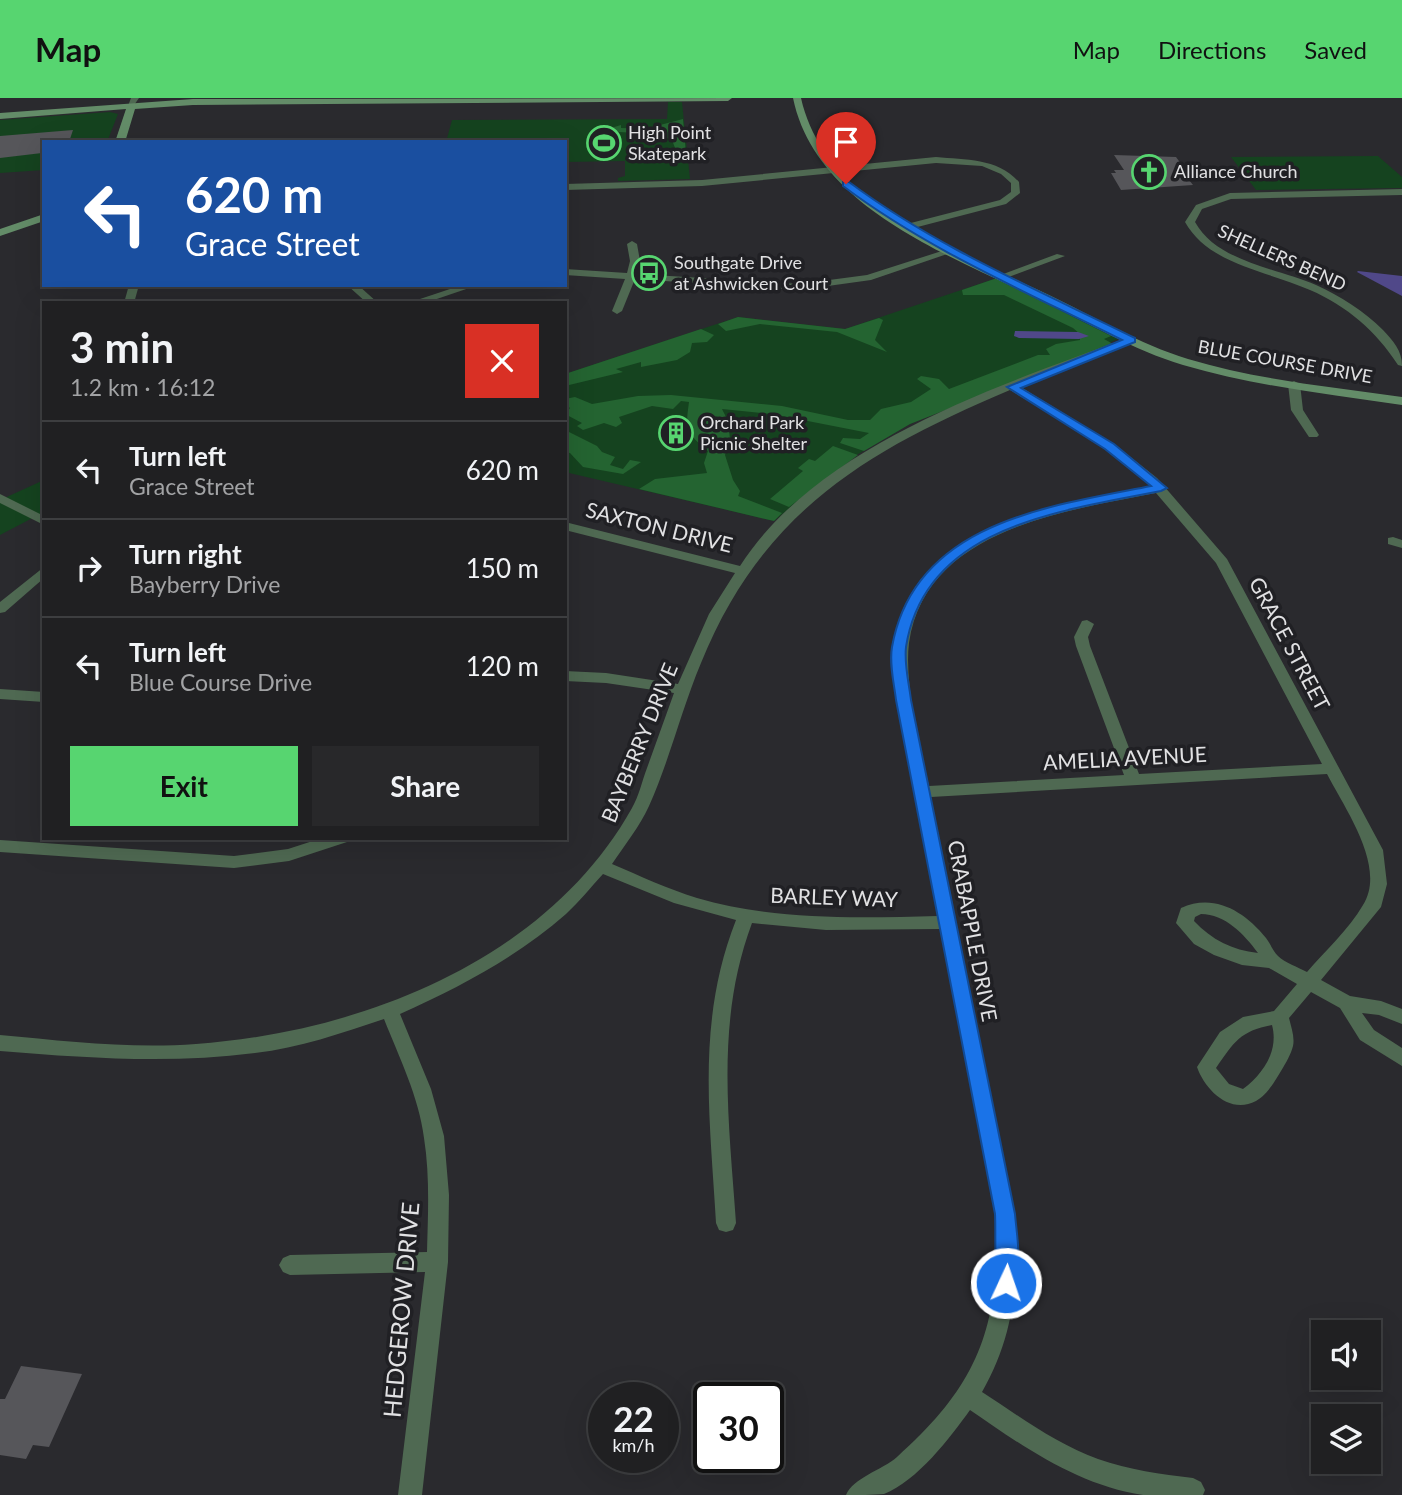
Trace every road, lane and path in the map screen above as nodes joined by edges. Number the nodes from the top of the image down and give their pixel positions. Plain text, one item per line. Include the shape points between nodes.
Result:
1 (728, 98) edge
2 (797, 98) edge
3 (409, 99) edge
4 (133, 102) edge
5 (0, 116) edge
6 (121, 140) edge
7 (833, 171) junction
8 (567, 187) edge
9 (1402, 192) edge
10 (41, 221) edge
11 (906, 227) junction
12 (0, 233) edge
13 (632, 244) dead end
14 (951, 251) junction
15 (1060, 257) dead end
16 (567, 272) edge
17 (632, 274) junction
18 (1003, 276) junction
19 (354, 287) edge
20 (466, 287) edge
21 (371, 301) edge
22 (419, 301) edge
23 (617, 311) dead end
24 (1131, 340) junction
25 (1402, 363) edge
26 (1294, 384) junction
27 (1012, 387) junction
28 (1402, 401) edge
29 (1313, 435) dead end
30 (1161, 488) junction
31 (0, 498) edge
32 (42, 520) edge
33 (567, 527) edge
34 (743, 571) junction
35 (42, 573) edge
36 (0, 609) edge
37 (1087, 624) dead end
38 (567, 676) edge
39 (685, 690) junction
40 (0, 694) edge
41 (42, 696) edge
42 (1331, 769) junction
43 (1133, 779) junction
44 (921, 792) junction
45 (335, 840) edge
46 (0, 846) edge
47 (602, 867) junction
48 (746, 916) junction
49 (947, 922) junction
50 (1272, 961) junction
51 (1308, 981) junction
52 (1346, 1003) junction
53 (390, 1012) junction
54 (1279, 1017) junction
55 (1402, 1017) edge
56 (0, 1043) edge
57 (1402, 1058) edge
58 (726, 1223) dead end
59 (438, 1262) junction
60 (290, 1265) dead end
61 (967, 1395) junction
62 (1193, 1490) dead end
63 (410, 1495) edge
64 (858, 1495) edge

1 - 3 main road
2 - 7 main road, BLUE COURSE DRIVE via 808,136
3 - 4 main road
4 - 5 main road
4 - 6 main road
7 - 8 street via 702,183
7 - 11 main road, BLUE COURSE DRIVE
7 - 11 street via 952,160 996,168 1016,182 1016,193 1003,202
9 - 25 street, SHELLERS BEND via 1230,196 1199,207 1190,222 1195,233 1214,248 1315,289 1356,313 1388,340
10 - 12 main road
11 - 14 main road, BLUE COURSE DRIVE
13 - 17 street via 637,258
14 - 17 street via 868,278 810,286 756,286
14 - 18 main road, BLUE COURSE DRIVE
15 - 18 street
16 - 17 street
17 - 23 street
18 - 24 main road, BLUE COURSE DRIVE
19 - 21 street
20 - 22 street
24 - 26 main road, BLUE COURSE DRIVE via 1203,367
24 - 27 street, BAYBERRY DRIVE
26 - 28 main road, BLUE COURSE DRIVE
26 - 29 street via 1297,410
27 - 30 street, GRACE STREET via 1110,446
27 - 34 street, BAYBERRY DRIVE via 925,422 859,460 793,512
30 - 42 street, GRACE STREET via 1222,562
30 - 44 street, CRABAPPLE DRIVE via 1019,519 968,544 932,574 909,612 898,661
31 - 32 street
33 - 34 street, SAXTON DRIVE
34 - 39 street, BAYBERRY DRIVE via 717,613
35 - 36 street
37 - 43 street via 1081,637 1083,646
38 - 39 street
39 - 47 street, BAYBERRY DRIVE via 640,807
40 - 41 street
42 - 43 street, AMELIA AVENUE
42 - 51 street, GRACE STREET via 1375,850 1379,884 1372,907
43 - 44 street, AMELIA AVENUE
44 - 49 street, CRABAPPLE DRIVE
45 - 46 street via 289,855 234,862
47 - 48 street, BARLEY WAY via 655,891
47 - 53 street, BAYBERRY DRIVE via 537,928 497,955
48 - 49 street, BARLEY WAY via 792,923
48 - 58 street via 729,959 716,1041
49 - 61 street, CRABAPPLE DRIVE via 1005,1214 1008,1258 1003,1307 988,1355
50 - 50 street via 1250,930 1218,910 1195,907 1187,913 1185,923 1190,931 1220,950
50 - 51 street
51 - 52 street
51 - 54 street, GRACE STREET
52 - 55 street via 1381,1008
52 - 57 street via 1367,1035
53 - 56 street, BAYBERRY DRIVE via 279,1042 197,1052 126,1053
53 - 59 street, HEDGEROW DRIVE via 434,1136
54 - 54 street via 1249,1022 1227,1037 1206,1068 1216,1085 1241,1096 1249,1095 1261,1083 1284,1044
59 - 60 street
59 - 63 street, HEDGEROW DRIVE
61 - 62 street via 1055,1452 1098,1472
61 - 64 street, CRABAPPLE DRIVE via 940,1431 898,1472

